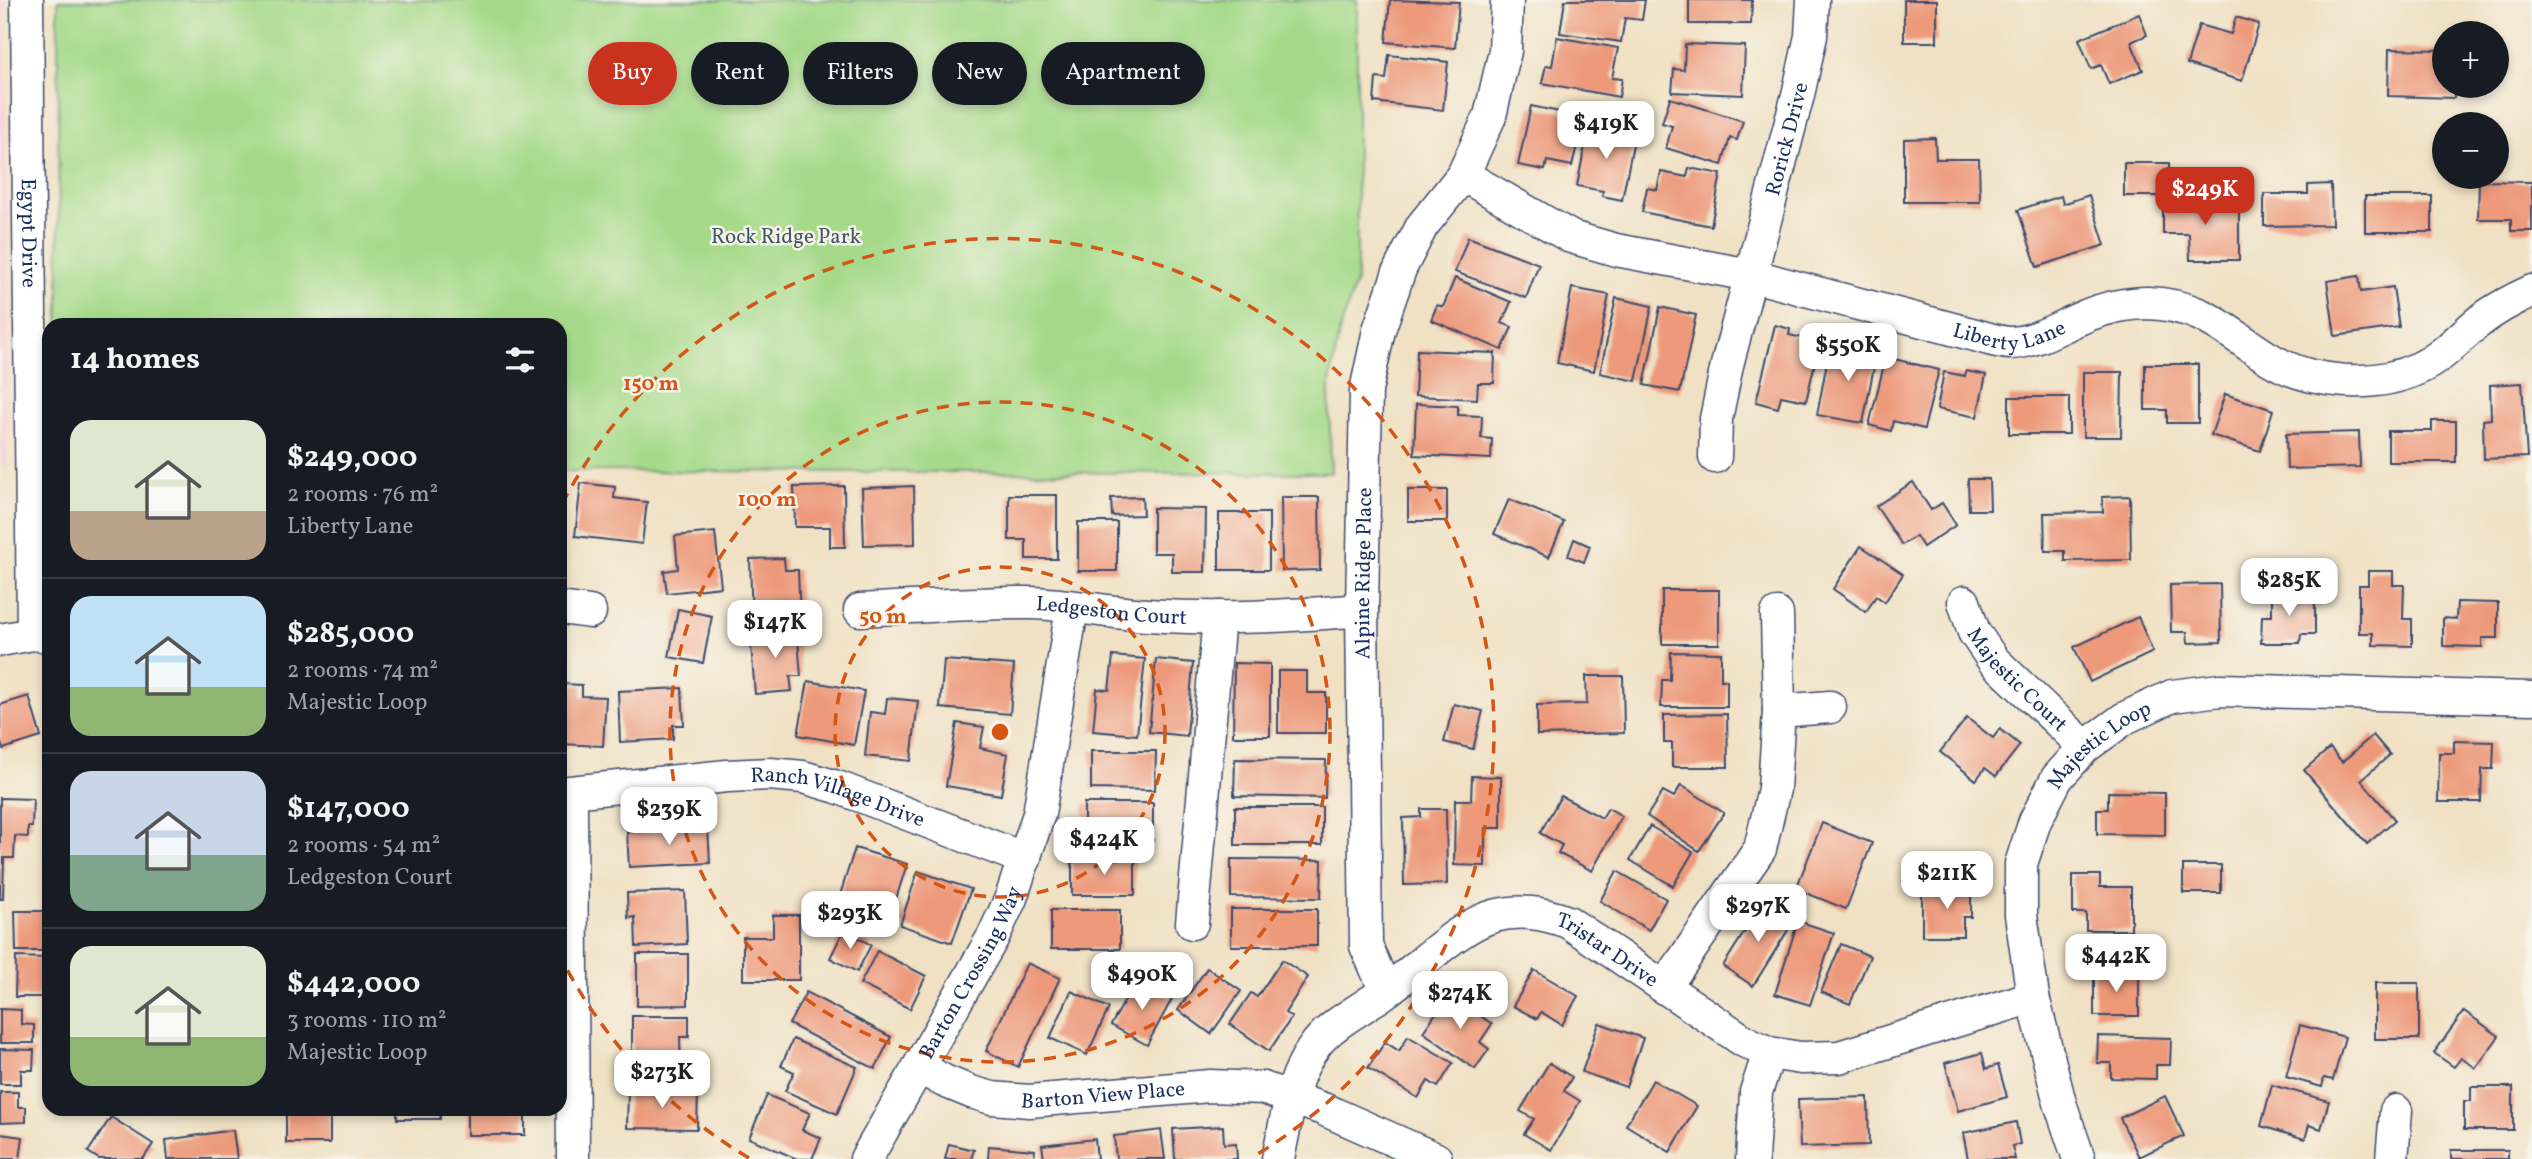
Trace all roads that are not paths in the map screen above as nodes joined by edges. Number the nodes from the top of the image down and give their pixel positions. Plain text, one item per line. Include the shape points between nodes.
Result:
1 (27, 0) edge
2 (1507, 0) edge
3 (1813, 0) edge
4 (1463, 176) junction
5 (1751, 275) junction
6 (2532, 291) edge
7 (15, 295) edge
8 (1715, 457) dead end
9 (1964, 602) dead end
10 (1072, 608) junction
11 (860, 610) dead end
12 (1362, 610) junction
13 (1777, 614) dead end
14 (1219, 617) junction
15 (41, 635) edge
16 (0, 640) edge
17 (2532, 698) edge
18 (1830, 707) dead end
19 (1779, 711) junction
20 (2085, 747) junction
21 (567, 794) edge
22 (1025, 859) junction
23 (1192, 923) dead end
24 (1664, 988) junction
25 (1386, 991) junction
26 (2033, 997) junction
27 (1769, 1053) junction
28 (567, 1064) edge
29 (919, 1067) junction
30 (1293, 1097) junction
31 (2396, 1111) dead end
32 (573, 1159) edge
33 (866, 1159) edge
34 (1278, 1159) edge
35 (1436, 1159) edge
36 (1752, 1159) edge
37 (2078, 1159) edge
38 (2392, 1159) edge

1 - 7 street, Egypt Drive
2 - 4 street, Alpine Ridge Place via 1505,51 1490,116
3 - 5 street, Rorick Drive via 1811,36 1798,95
4 - 5 street, Liberty Lane via 1571,237
4 - 12 street, Alpine Ridge Place via 1422,226 1400,269 1379,330 1366,391
5 - 6 street, Liberty Lane via 2011,343 2112,308 2174,305 2208,316 2272,360 2307,375 2341,380 2384,379 2418,369 2452,348 2481,320
5 - 8 street, Rorick Drive via 1716,419
7 - 15 street, Egypt Drive
9 - 20 street, Majestic Court via 1974,632 1993,660
10 - 11 street, Ledgeston Court via 989,603
10 - 14 street, Ledgeston Court
10 - 22 street, Barton Crossing Way via 1039,814
12 - 14 street, Ledgeston Court
12 - 25 street, Alpine Ridge Place via 1366,946
13 - 19 street
14 - 23 street
15 - 16 street
17 - 20 street, Majestic Loop via 2220,690 2172,696 2125,718
18 - 19 street
19 - 24 street via 1774,789 1760,849
20 - 26 street, Majestic Loop via 2057,778 2035,821 2021,864 2021,915
21 - 22 street, Ranch Village Drive via 727,776 803,777
22 - 29 street, Barton Crossing Way via 993,937
24 - 25 street, Tristar Drive via 1568,922 1542,913 1518,912 1471,926
24 - 27 street, Tristar Drive
25 - 30 street, Tristar Drive via 1317,1043
26 - 27 street, Tristar Drive via 1839,1057
26 - 37 street, Majestic Loop
27 - 36 street via 1756,1092
28 - 32 street
29 - 30 street, Barton View Place via 971,1092 1029,1101 1210,1086 1263,1088
29 - 33 street, Barton Crossing Way
30 - 34 street, Tristar Drive
30 - 35 street, Barton View Place
31 - 38 street

